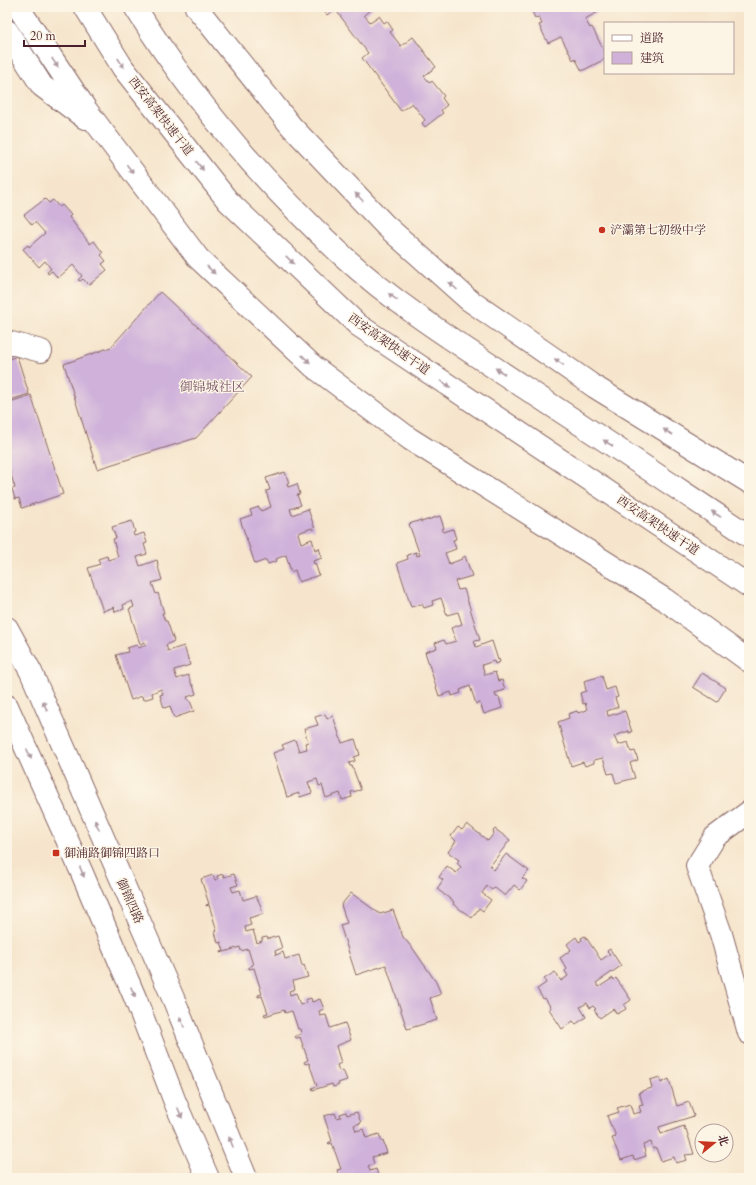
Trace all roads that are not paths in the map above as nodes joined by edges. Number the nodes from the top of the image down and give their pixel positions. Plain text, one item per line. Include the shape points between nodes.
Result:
1 (18, 7) edge
2 (84, 7) edge
3 (135, 7) edge
4 (196, 7) edge
5 (215, 7) edge
6 (7, 31) edge
7 (291, 126) junction
8 (102, 132) junction
9 (7, 345) edge
10 (40, 351) dead end
11 (687, 444) junction
12 (749, 482) edge
13 (749, 500) edge
14 (749, 536) edge
15 (749, 586) edge
16 (7, 628) edge
17 (749, 661) edge
18 (7, 706) edge
19 (749, 812) edge
20 (749, 1033) edge
21 (208, 1178) edge
22 (246, 1178) edge

1 -> 8 main road
2 -> 15 main road, 西安高架快速干道 via 123,68 228,201 358,325
14 -> 3 main road via 426,322 344,256 231,140 175,67
4 - 7 main road
5 - 7 main road
6 - 8 main road via 42,86
11 -> 7 main road via 595,387 469,300 386,225
8 -> 17 main road via 198,258 314,367 410,439 664,599
9 - 10 main road via 11,343
11 - 12 main road
11 - 13 main road
22 -> 16 main road, 御锦四路 via 170,991 31,672
18 -> 21 main road via 94,901
19 - 20 main road via 716,837 697,866 721,934

